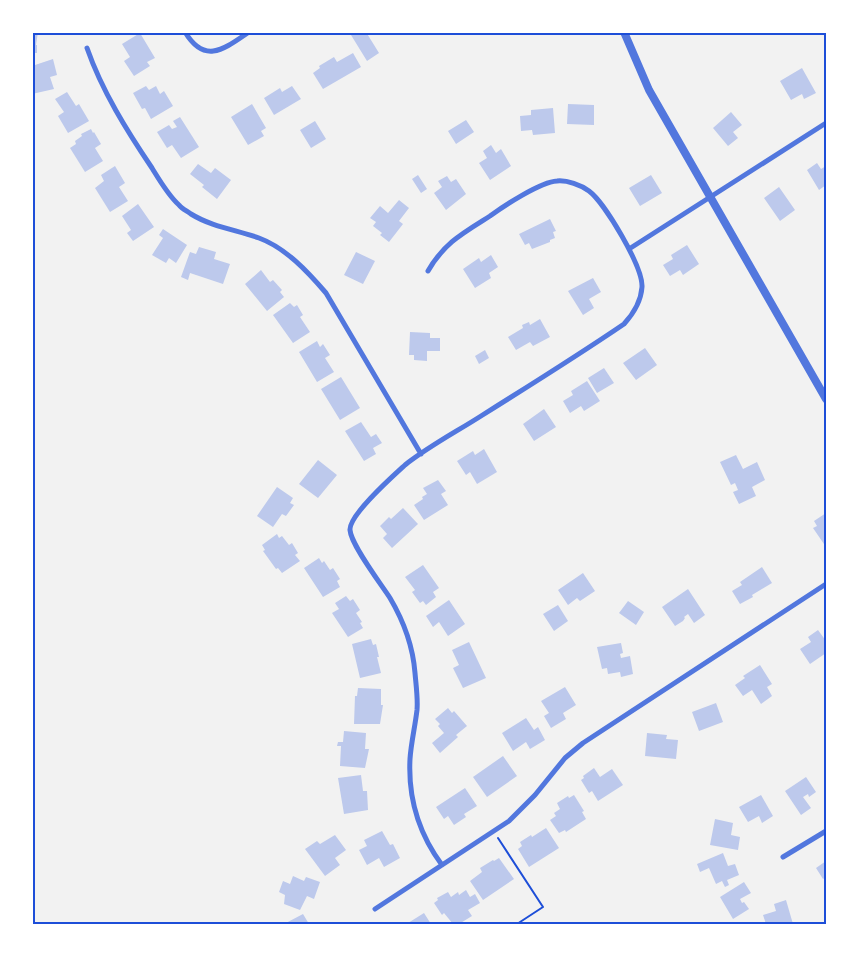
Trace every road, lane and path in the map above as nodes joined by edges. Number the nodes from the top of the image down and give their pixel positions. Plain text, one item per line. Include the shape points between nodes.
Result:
1 (185, 32) edge
2 (249, 32) edge
3 (624, 32) edge
4 (87, 48) dead end
5 (826, 123) edge
6 (709, 197) junction
7 (629, 249) junction
8 (428, 271) dead end
9 (826, 399) edge
10 (421, 454) junction
11 (826, 584) edge
12 (826, 831) edge
13 (498, 838) dead end
14 (783, 857) dead end
15 (442, 865) junction
16 (374, 909) dead end
17 (516, 924) edge

1 - 2 street via 196,48 203,52 231,45
3 - 6 street via 649,90
4 - 10 street via 104,87 168,192 193,215 262,238 311,275 326,293
5 - 6 street
6 - 7 street
6 - 9 street
7 - 8 street via 589,191 577,184 557,181 519,197 458,237 444,247
7 - 10 street via 642,286 637,307 624,324
10 - 15 street via 383,485 352,520 350,531 391,599 409,643 417,690 410,758 413,801 426,840
11 - 15 street via 583,743 565,758 509,821
12 - 14 street
13 - 17 path via 543,907
15 - 16 street

